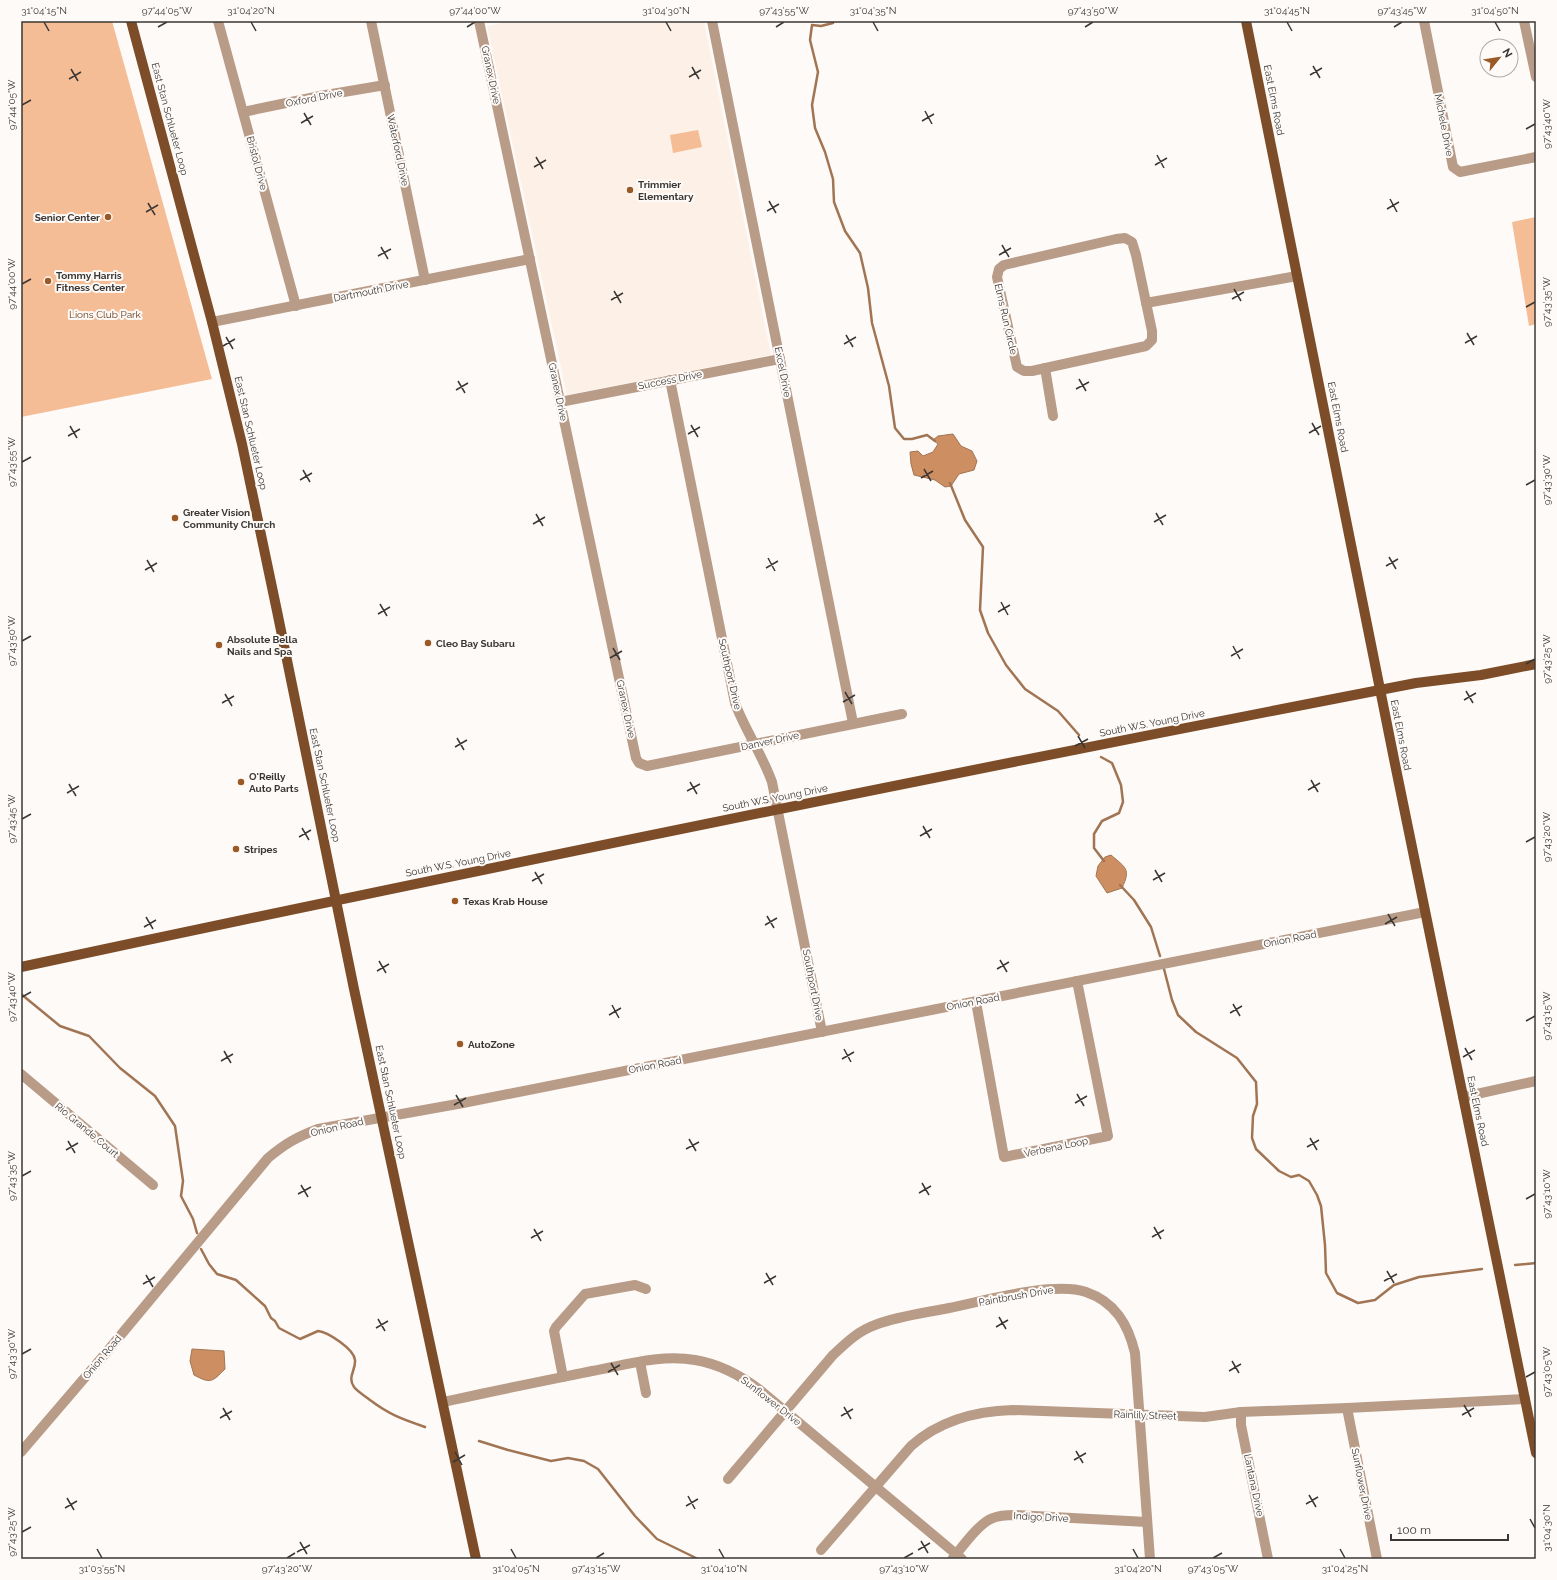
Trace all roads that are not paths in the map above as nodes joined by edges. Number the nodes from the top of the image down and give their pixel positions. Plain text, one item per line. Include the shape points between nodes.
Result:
1 (132, 21) edge
2 (218, 21) edge
3 (371, 21) edge
4 (480, 21) edge
5 (712, 21) edge
6 (1246, 21) edge
7 (1424, 21) edge
8 (1524, 21) edge
9 (1536, 77) edge
10 (385, 85) junction
11 (243, 112) junction
12 (1536, 157) edge
13 (530, 259) junction
14 (1297, 276) junction
15 (425, 280) junction
16 (1146, 303) junction
17 (296, 306) junction
18 (212, 322) junction
19 (780, 359) junction
20 (1045, 368) junction
21 (670, 380) junction
22 (560, 402) junction
23 (1053, 416) dead end
24 (1536, 664) edge
25 (1380, 690) junction
26 (902, 714) dead end
27 (854, 724) junction
28 (755, 744) junction
29 (639, 763) joint
30 (778, 809) junction
31 (336, 900) junction
32 (1425, 912) junction
33 (21, 967) edge
34 (1076, 981) junction
35 (976, 1002) junction
36 (822, 1032) junction
37 (21, 1074) edge
38 (1536, 1082) edge
39 (1463, 1098) junction
40 (383, 1117) junction
41 (152, 1185) dead end
42 (646, 1289) dead end
43 (640, 1362) junction
44 (563, 1377) junction
45 (646, 1393) dead end
46 (1525, 1399) junction
47 (443, 1402) junction
48 (1347, 1408) junction
49 (785, 1411) junction
50 (1241, 1412) junction
51 (1140, 1414) junction
52 (21, 1452) edge
53 (1536, 1453) edge
54 (728, 1479) dead end
55 (876, 1486) junction
56 (1147, 1522) junction
57 (821, 1550) dead end
58 (957, 1557) edge
59 (476, 1559) edge
60 (1150, 1559) edge
61 (1268, 1559) edge
62 (1377, 1559) edge

1 - 18 main road, East Stan Schlueter Loop
2 - 11 street, Bristol Drive
3 - 10 street, Waterford Drive
4 - 13 street, Granex Drive
5 - 19 street, Excel Drive
6 - 14 main road, East Elms Road
7 - 12 street, Michele Drive via 1453,167 1460,172
8 - 9 street
10 - 11 street, Oxford Drive
10 - 15 street, Waterford Drive
11 - 17 street, Bristol Drive
13 - 15 street, Dartmouth Drive
13 - 22 street, Granex Drive
14 - 16 street
14 - 25 main road, East Elms Road
15 - 17 street, Dartmouth Drive
16 - 20 street, Elms Run Circle via 1152,340 1146,346
16 - 20 street, Elms Run Circle via 1132,242 1125,238 1004,265 999,269 997,277 1017,368 1024,371
17 - 18 street, Dartmouth Drive
18 - 31 main road, East Stan Schlueter Loop via 247,470
19 - 21 street, Success Drive
19 - 27 street, Excel Drive
20 - 23 street
21 - 22 street, Success Drive
21 - 28 street, Southport Drive via 735,703
22 - 29 street, Granex Drive
24 - 25 main road, South W.S. Young Drive
25 - 30 main road, South W.S. Young Drive
25 - 32 main road, East Elms Road
26 - 27 street, Danver Drive
27 - 28 street, Danver Drive
28 - 29 street, Danver Drive via 647,766
28 - 30 street, Southport Drive via 768,772
30 - 31 main road, South W.S. Young Drive
30 - 36 street, Southport Drive
31 - 33 main road, South W.S. Young Drive
31 - 40 main road, East Stan Schlueter Loop
32 - 34 street, Onion Road
32 - 39 main road, East Elms Road
34 - 35 street, Onion Road
34 - 35 street, Verbena Loop via 1108,1136 1004,1157
35 - 36 street, Onion Road
36 - 40 street, Onion Road
37 - 41 street, Rio Grande Court
38 - 39 street
39 - 46 main road, East Elms Road
40 - 47 main road, East Stan Schlueter Loop
40 - 52 street, Onion Road via 318,1129 290,1141 268,1158
42 - 44 street via 635,1284 590,1292 581,1297 554,1331
43 - 44 street, Sunflower Drive
43 - 45 street
43 - 49 street, Sunflower Drive via 676,1358 729,1370 746,1379
44 - 47 street, Sunflower Drive
46 - 48 street, Rainlily Street
46 - 53 main road, East Elms Road
47 - 59 main road, East Stan Schlueter Loop
48 - 50 street, Rainlily Street
48 - 62 street, Sunflower Drive
49 - 51 street, Paintbrush Drive via 842,1346 874,1325 1023,1293 1065,1288 1099,1298 1121,1318 1130,1334 1135,1353
49 - 54 street, Paintbrush Drive
49 - 55 street, Sunflower Drive
50 - 51 street, Rainlily Street via 1205,1417
50 - 61 street, Lantana Drive via 1241,1425
51 - 55 street, Rainlily Street via 996,1410 968,1415 941,1425 920,1438
51 - 56 street, Paintbrush Drive
55 - 57 street, Rainlily Street
55 - 58 street, Sunflower Drive
56 - 58 street, Indigo Drive via 1002,1515 986,1522
56 - 60 street, Paintbrush Drive

